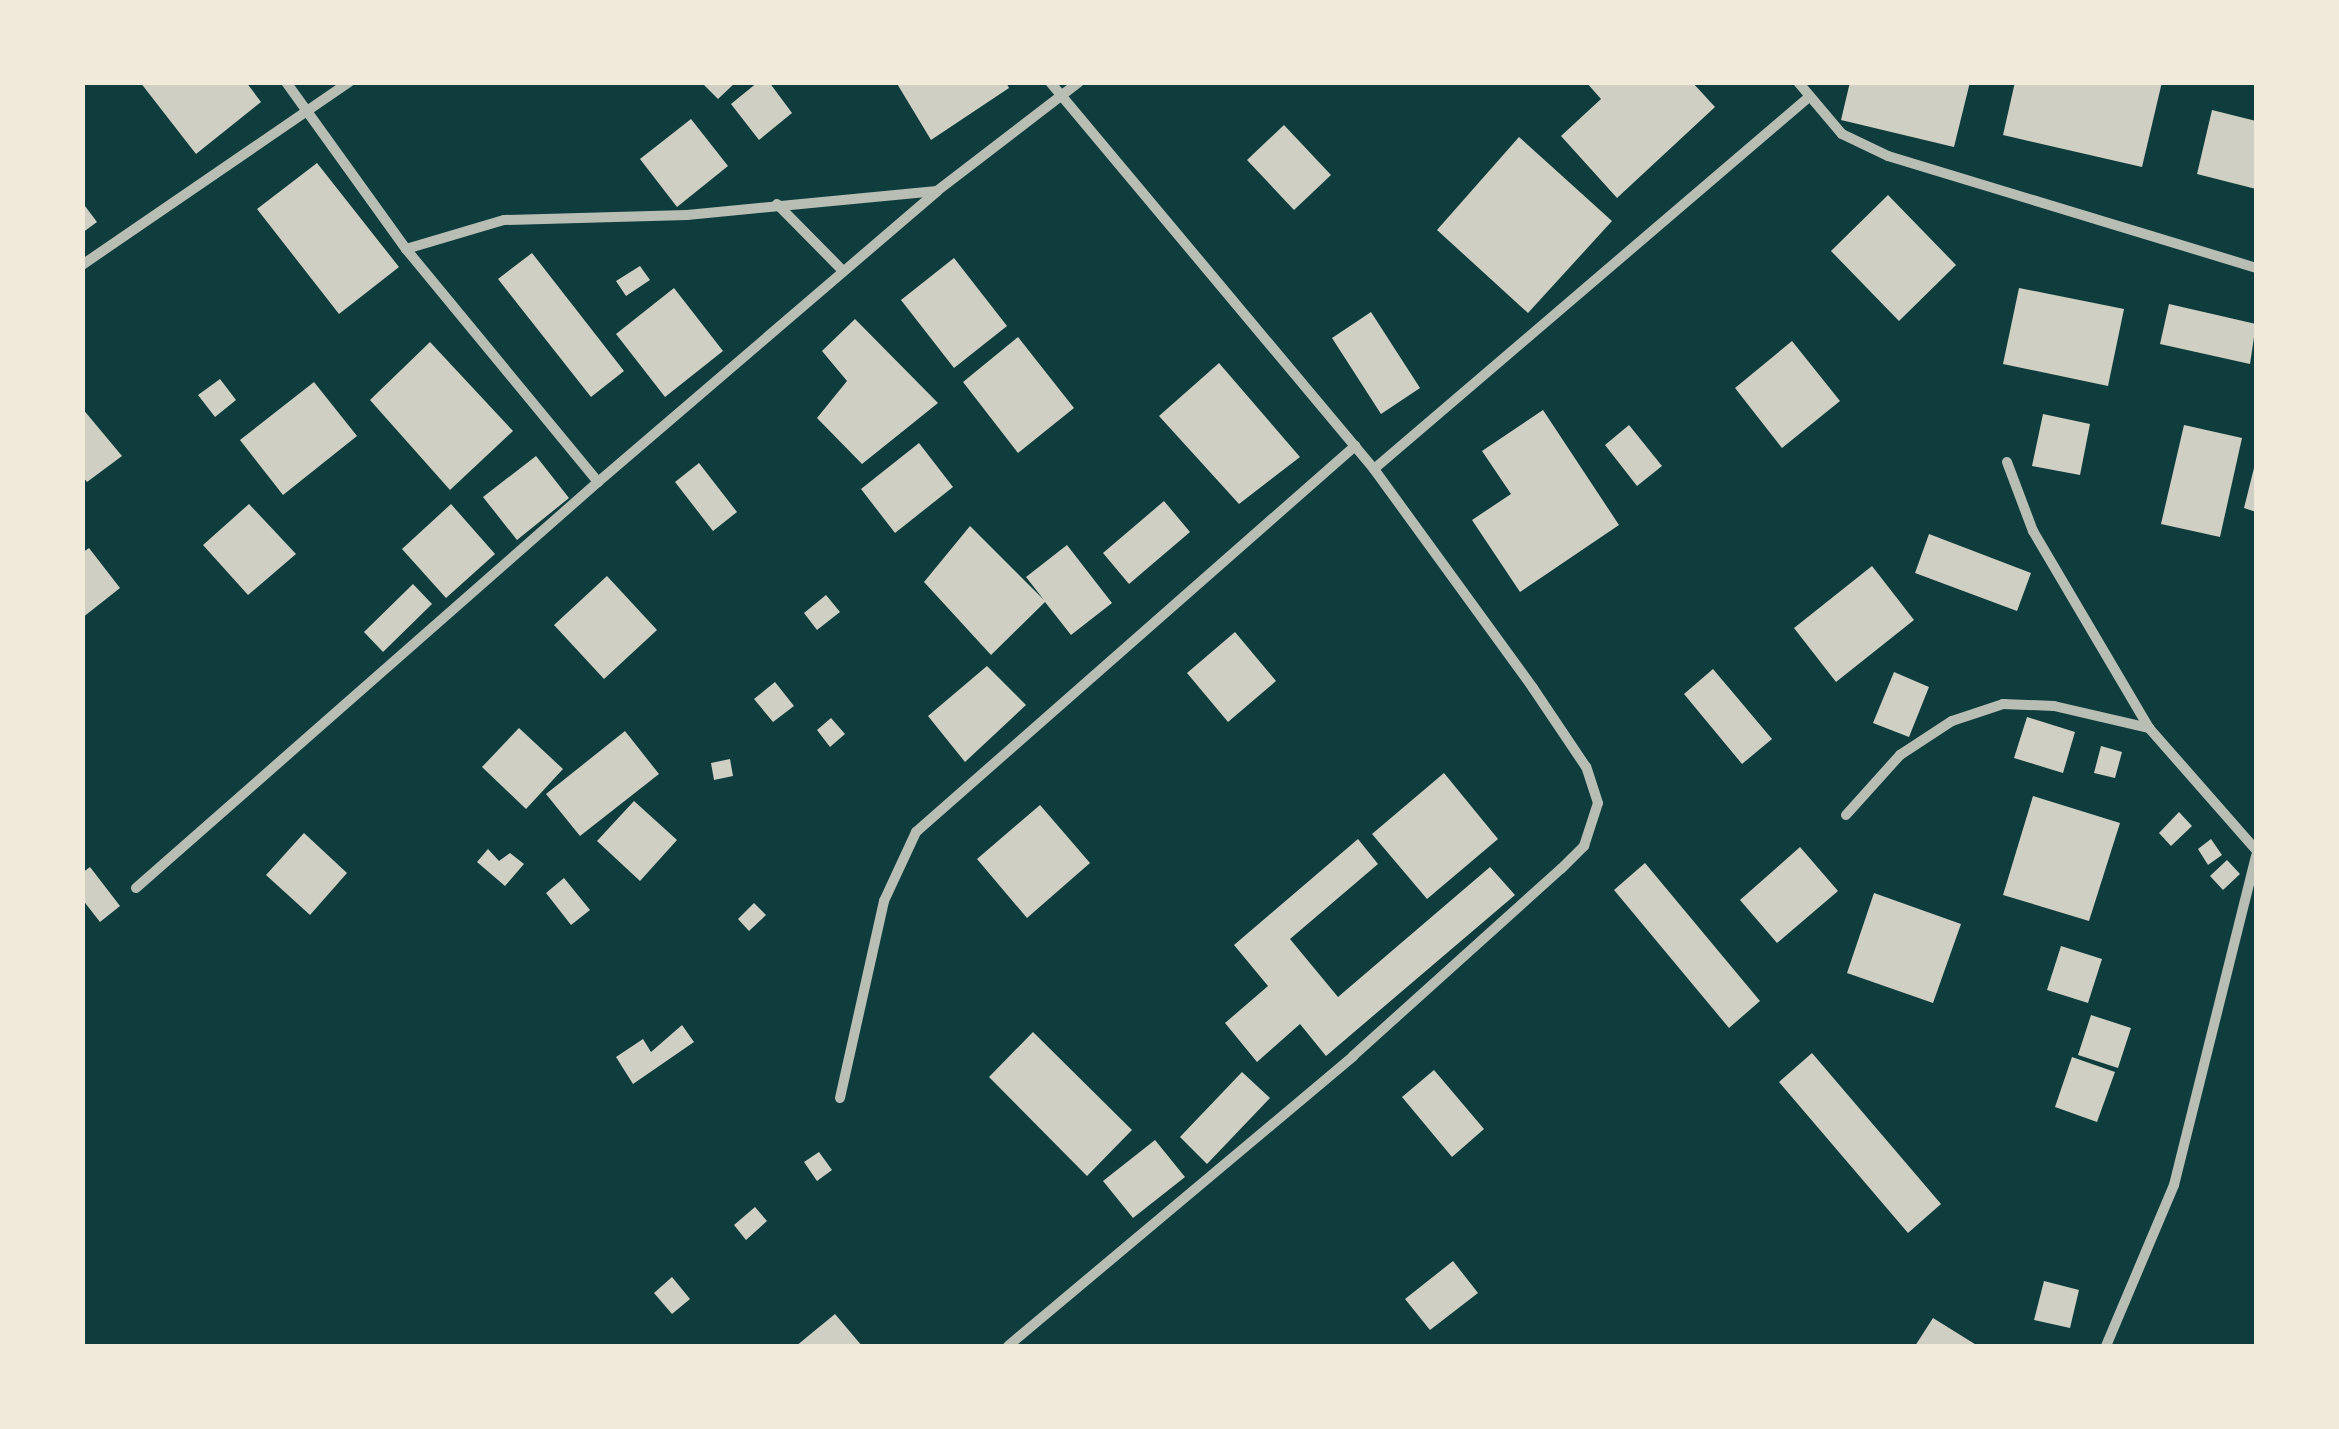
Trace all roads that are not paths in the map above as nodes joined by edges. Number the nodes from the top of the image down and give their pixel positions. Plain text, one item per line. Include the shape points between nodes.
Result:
1 (286, 82) edge
2 (350, 82) edge
3 (1050, 82) edge
4 (1079, 82) edge
5 (1798, 82) edge
6 (1062, 97) junction
7 (1809, 97) junction
8 (308, 112) junction
9 (937, 191) junction
10 (778, 204) junction
11 (406, 249) junction
12 (82, 265) edge
13 (2256, 268) edge
14 (843, 271) junction
15 (1354, 446) junction
16 (2007, 462) dead end
17 (1374, 469) junction
18 (598, 482) junction
19 (2149, 728) junction
20 (1846, 815) dead end
21 (2256, 853) edge
22 (136, 888) dead end
23 (840, 1098) dead end
24 (1021, 1342) edge
25 (1008, 1346) edge
26 (2106, 1346) edge

1 - 8 street
2 - 8 street
3 - 6 street
4 - 6 street
5 - 7 street
6 - 9 street
6 - 15 street
7 - 13 street via 1842,134 1888,156
7 - 17 street
8 - 11 street
8 - 12 street
9 - 10 street
9 - 14 street
10 - 11 street via 578,222 504,220
10 - 14 street
11 - 18 street
14 - 18 street
15 - 17 street
15 - 23 street via 916,832 884,901
16 - 19 street via 2034,531
17 - 24 street via 1586,767 1598,803 1593,828 1561,869 1353,1056
18 - 22 street
19 - 20 street via 2054,706 2003,704 1952,721 1900,755
19 - 21 street
21 - 26 street via 2174,1185
24 - 25 street

